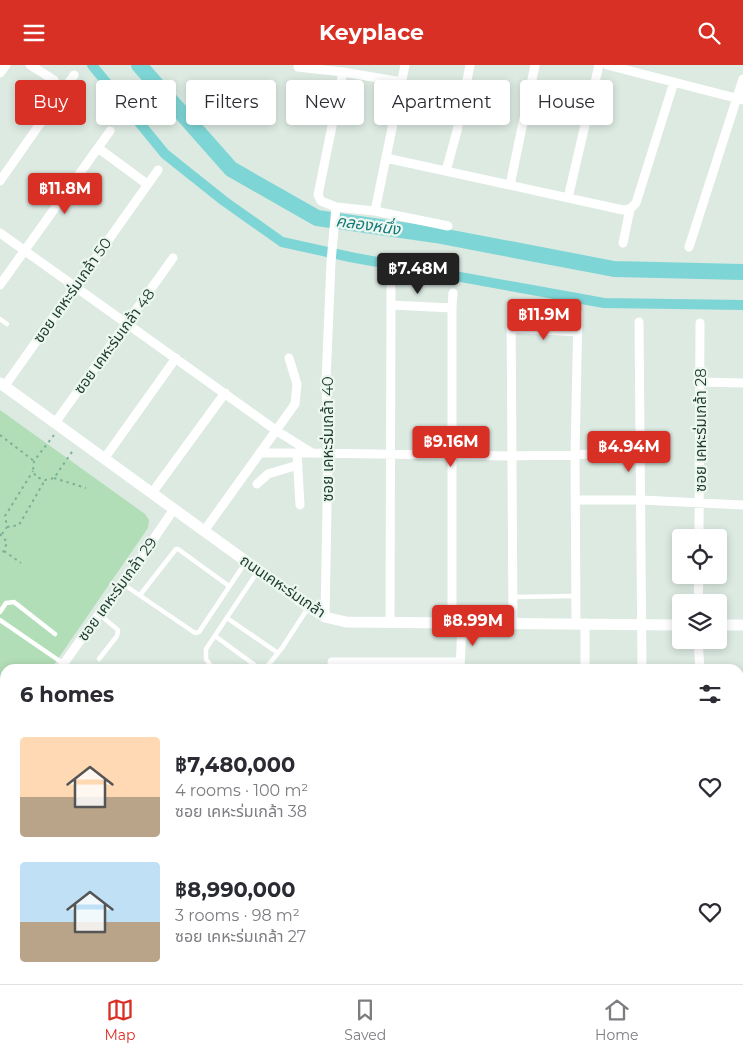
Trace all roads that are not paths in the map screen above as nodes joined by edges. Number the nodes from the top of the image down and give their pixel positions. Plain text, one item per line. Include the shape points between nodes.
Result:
1 (6, 65) edge
2 (30, 65) edge
3 (405, 65) edge
4 (470, 65) edge
5 (535, 65) edge
6 (599, 65) edge
7 (607, 65) edge
8 (298, 67) dead end
9 (343, 72) junction
10 (0, 73) edge
11 (74, 75) dead end
12 (743, 79) edge
13 (54, 80) dead end
14 (390, 80) edge
15 (402, 80) edge
16 (674, 82) junction
17 (741, 99) edge
18 (393, 125) edge
19 (110, 131) dead end
20 (98, 148) junction
21 (386, 158) junction
22 (158, 170) dead end
23 (446, 171) junction
24 (1, 179) edge
25 (147, 184) junction
26 (510, 185) junction
27 (568, 198) junction
28 (336, 207) junction
29 (630, 209) junction
30 (375, 211) junction
31 (448, 226) dead end
32 (0, 233) edge
33 (623, 243) dead end
34 (689, 247) dead end
35 (24, 251) junction
36 (172, 258) dead end
37 (0, 285) edge
38 (74, 287) junction
39 (391, 287) dead end
40 (453, 293) dead end
41 (391, 305) junction
42 (511, 306) dead end
43 (452, 308) junction
44 (578, 313) dead end
45 (0, 319) edge
46 (639, 322) dead end
47 (7, 323) dead end
48 (127, 323) junction
49 (700, 323) dead end
50 (512, 327) junction
51 (577, 332) junction
52 (176, 358) junction
53 (289, 358) dead end
54 (700, 382) junction
55 (743, 383) edge
56 (2, 385) edge
57 (225, 393) junction
58 (57, 425) junction
59 (274, 434) junction
60 (260, 453) junction
61 (298, 453) junction
62 (312, 453) junction
63 (328, 453) junction
64 (391, 453) junction
65 (641, 453) junction
66 (575, 455) junction
67 (451, 456) junction
68 (512, 456) junction
69 (104, 459) junction
70 (298, 465) junction
71 (257, 484) dead end
72 (152, 493) junction
73 (641, 499) junction
74 (576, 501) junction
75 (700, 502) junction
76 (300, 505) dead end
77 (743, 505) edge
78 (174, 509) junction
79 (699, 529) edge
80 (204, 531) junction
81 (246, 562) junction
82 (258, 571) junction
83 (123, 584) junction
84 (229, 586) junction
85 (140, 595) junction
86 (576, 596) junction
87 (513, 597) junction
88 (308, 607) junction
89 (0, 612) edge
90 (99, 614) junction
91 (325, 617) junction
92 (226, 618) junction
93 (0, 620) edge
94 (390, 623) junction
95 (457, 623) junction
96 (513, 623) junction
97 (580, 623) junction
98 (642, 624) junction
99 (672, 625) edge
100 (727, 625) edge
101 (743, 625) edge
102 (55, 634) dead end
103 (214, 636) junction
104 (699, 649) edge
105 (278, 653) junction
106 (99, 659) dead end
107 (332, 661) dead end
108 (59, 664) edge
109 (63, 664) edge
110 (209, 664) edge
111 (253, 664) edge
112 (269, 664) edge
113 (409, 664) edge
114 (460, 664) edge
115 (584, 664) edge
116 (642, 664) edge
117 (700, 664) edge

1 - 10 street
2 - 13 street
3 - 15 street
4 - 23 street
5 - 26 street
6 - 27 street
7 - 16 street
8 - 9 street
9 - 14 street
9 - 28 street via 318,195 321,201
11 - 24 street
12 - 17 street
16 - 17 street
16 - 29 street via 636,203
17 - 34 street
18 - 21 street
19 - 20 street
20 - 25 street
20 - 35 street
21 - 23 street
21 - 30 street
22 - 25 street, ซอย เคหะร่มเกล้า 50
23 - 26 street
25 - 38 street, ซอย เคหะร่มเกล้า 50
26 - 27 street
27 - 29 street
28 - 30 street
28 - 63 street, ซอย เคหะร่มเกล้า 40 via 326,381
29 - 33 street
30 - 31 street
32 - 35 street
35 - 37 street
35 - 38 street
36 - 48 street, ซอย เคหะร่มเกล้า 48
38 - 48 street
38 - 56 street, ซอย เคหะร่มเกล้า 50
39 - 41 street
40 - 43 street
41 - 43 street
41 - 64 street
42 - 50 street
43 - 67 street
44 - 51 street
45 - 47 lane
46 - 65 street
48 - 52 street
48 - 58 street, ซอย เคหะร่มเกล้า 48
49 - 54 street, ซอย เคหะร่มเกล้า 28
50 - 51 street
50 - 68 street
51 - 66 street
52 - 57 street
52 - 69 street
53 - 59 street via 298,384 297,395 295,404
54 - 55 street
54 - 75 street, ซอย เคหะร่มเกล้า 28
56 - 58 street, ถนนเคหะร่มเกล้า
57 - 59 street
57 - 72 street
58 - 69 street, ถนนเคหะร่มเกล้า
59 - 60 street
59 - 62 street
60 - 61 street
60 - 80 street
61 - 62 street
61 - 70 street
62 - 63 street
63 - 64 street
63 - 91 street, ซอย เคหะร่มเกล้า 40
64 - 67 street
64 - 94 street
65 - 66 street
65 - 73 street
66 - 68 street
66 - 74 street
67 - 68 street
67 - 95 street
68 - 87 street
69 - 72 street, ถนนเคหะร่มเกล้า
70 - 71 street via 268,474
70 - 76 street
72 - 78 street, ถนนเคหะร่มเกล้า
73 - 74 street
73 - 75 street
73 - 98 street
74 - 86 street
75 - 77 street
75 - 79 street, ซอย เคหะร่มเกล้า 28
78 - 80 street, ถนนเคหะร่มเกล้า
78 - 83 street, ซอย เคหะร่มเกล้า 29
80 - 81 street, ถนนเคหะร่มเกล้า
81 - 82 street, ถนนเคหะร่มเกล้า
81 - 84 lane
82 - 88 street, ถนนเคหะร่มเกล้า
82 - 92 lane
83 - 85 lane
83 - 90 street, ซอย เคหะร่มเกล้า 29
84 - 85 lane via 176,549
84 - 85 lane via 199,632 195,633
86 - 87 lane
86 - 97 street
87 - 96 street
88 - 91 street, ถนนเคหะร่มเกล้า
88 - 105 lane
89 - 102 lane via 6,603 14,602
90 - 106 lane via 118,630
90 - 109 street, ซอย เคหะร่มเกล้า 29
91 - 94 street, ถนนเคหะร่มเกล้า via 346,622
92 - 103 lane
92 - 105 lane
93 - 108 lane
94 - 95 street, ถนนเคหะร่มเกล้า
95 - 96 street, ถนนเคหะร่มเกล้า
95 - 114 street
96 - 97 street, ถนนเคหะร่มเกล้า
97 - 98 street, ถนนเคหะร่มเกล้า
97 - 115 street
98 - 99 street, ถนนเคหะร่มเกล้า
98 - 116 street
100 - 101 street
103 - 110 lane via 205,654
103 - 111 lane
104 - 117 street
105 - 112 lane
107 - 113 street

